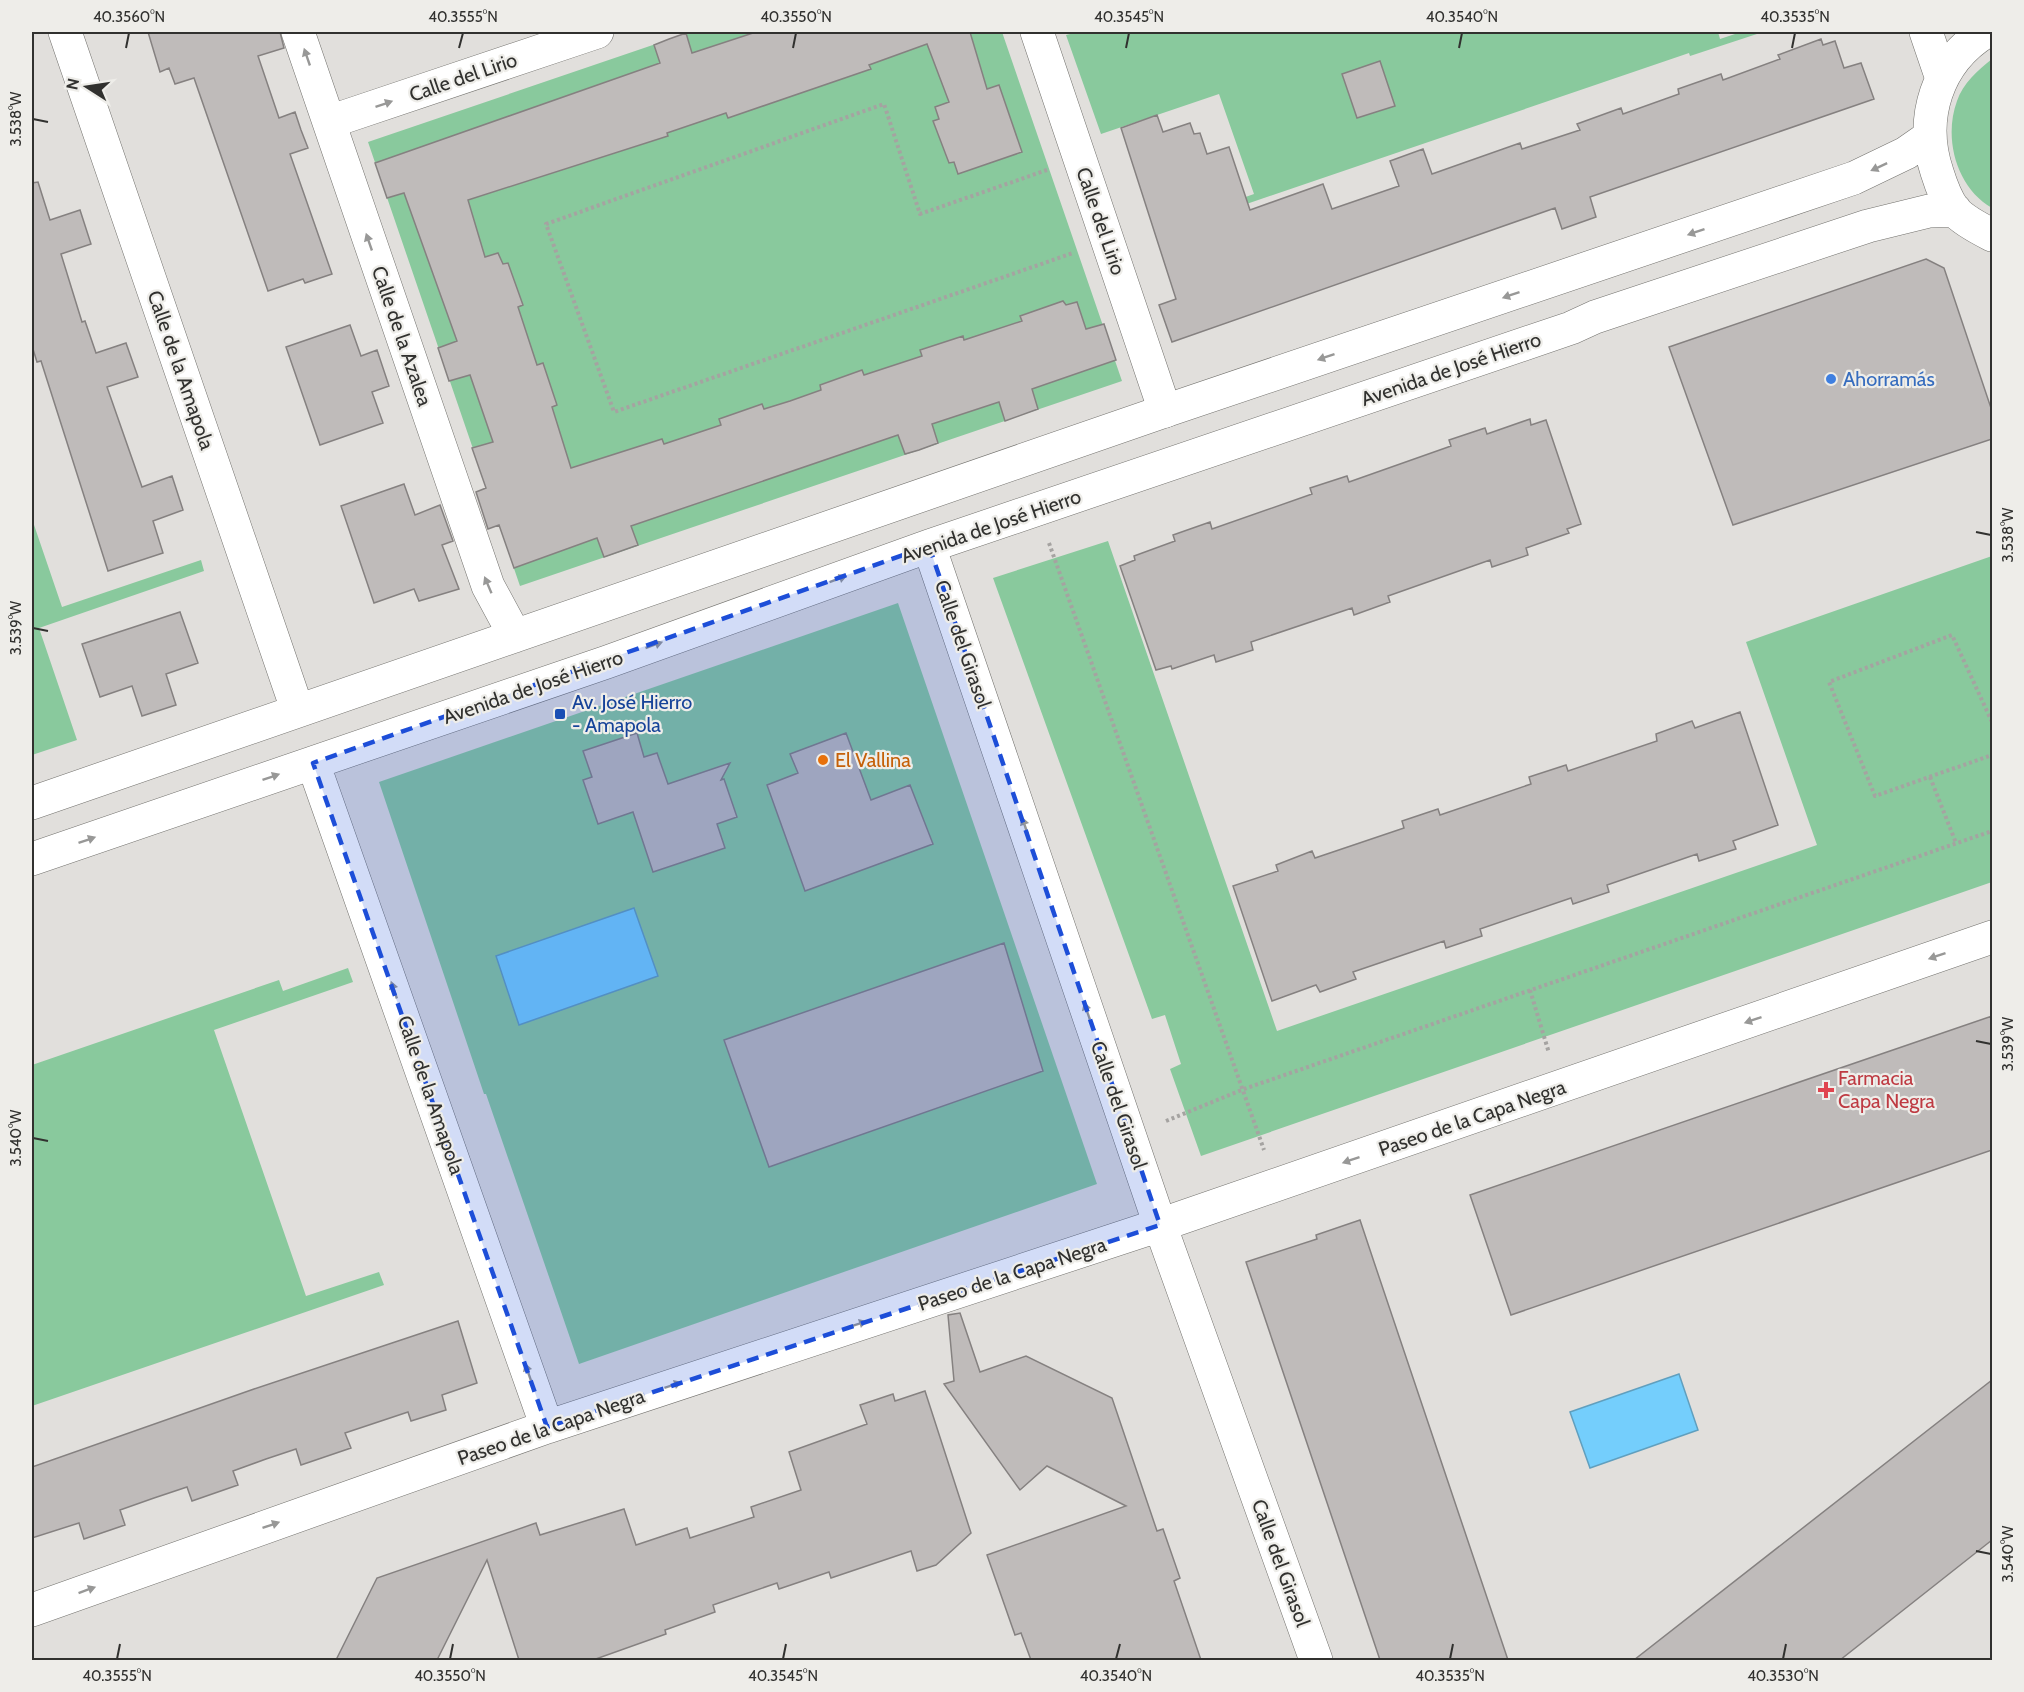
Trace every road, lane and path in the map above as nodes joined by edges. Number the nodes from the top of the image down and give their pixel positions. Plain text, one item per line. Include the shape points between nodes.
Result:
1 (65, 32) edge
2 (298, 32) edge
3 (597, 32) edge
4 (1037, 32) edge
5 (1926, 32) edge
6 (1985, 32) edge
7 (1941, 76) junction
8 (329, 122) junction
9 (1929, 137) junction
10 (1080, 159) junction
11 (1955, 210) junction
12 (1989, 239) edge
13 (1107, 241) junction
14 (1165, 411) junction
15 (1047, 539) dead end
16 (929, 546) junction
17 (515, 636) junction
18 (297, 709) junction
19 (1990, 713) edge
20 (1992, 722) edge
21 (1992, 756) edge
22 (313, 763) junction
23 (1930, 777) junction
24 (32, 803) edge
25 (1992, 831) edge
26 (1956, 843) junction
27 (32, 859) edge
28 (1992, 937) edge
29 (1530, 990) junction
30 (1550, 1054) dead end
31 (1244, 1089) junction
32 (1166, 1121) dead end
33 (1265, 1153) dead end
34 (1160, 1225) junction
35 (548, 1427) junction
36 (32, 1610) edge
37 (1316, 1660) edge

1 - 18 street, Calle de la Amapola
8 -> 2 street, Calle de la Azalea
8 -> 3 street, Calle del Lirio
4 - 10 street, Calle del Lirio
5 - 7 street
6 - 7 street via 1966,43
7 - 9 street
17 -> 8 street, Calle de la Azalea via 488,586
9 - 11 street via 1942,188
9 -> 14 street via 1906,153 1854,178
10 - 13 street, Calle del Lirio
10 - 13 path via 920,214 884,104 546,224 614,412
11 - 12 street
11 - 16 street, Avenida de José Hierro via 1929,211 1868,226
13 - 14 street, Calle del Lirio
14 - 17 street
15 - 31 path
22 -> 16 street, Avenida de José Hierro
34 -> 16 street, Calle del Girasol
17 - 18 street
18 - 24 street
19 - 20 path
19 - 23 path via 1952,635 1829,682 1875,796
21 - 23 path
27 -> 22 street, Avenida de José Hierro
35 -> 22 street, Calle de la Amapola
23 - 26 path
25 - 26 path
26 - 29 path
28 -> 34 street, Paseo de la Capa Negra
29 - 30 path
29 - 31 path
31 - 32 path
31 - 33 path
35 -> 34 street, Paseo de la Capa Negra
34 - 37 street, Calle del Girasol
36 -> 35 street, Paseo de la Capa Negra

